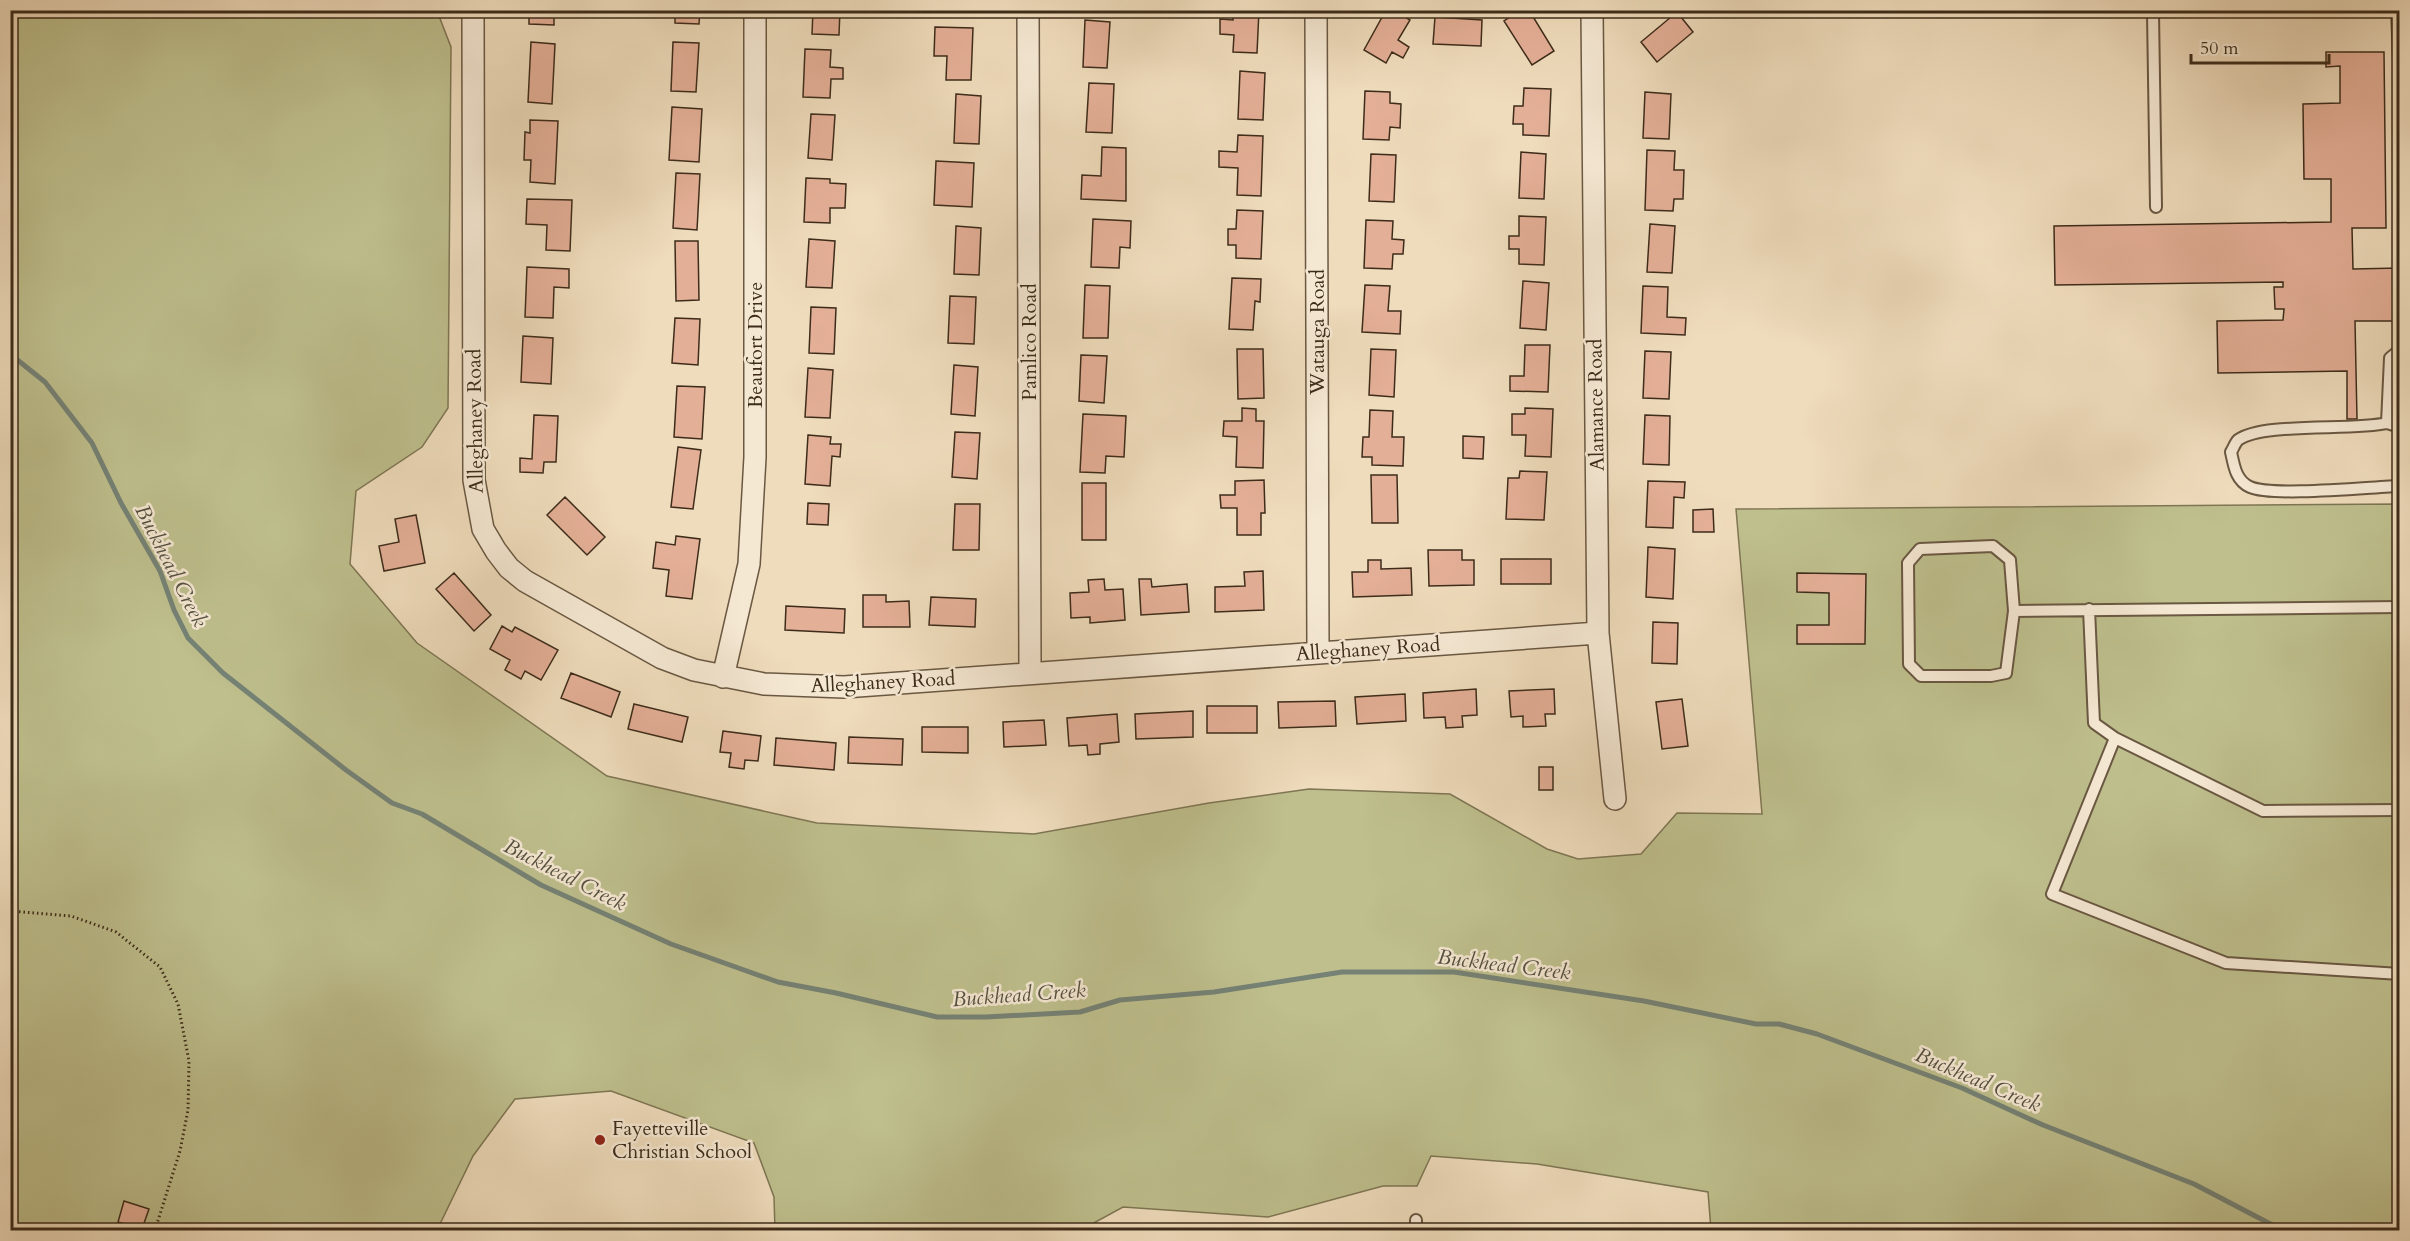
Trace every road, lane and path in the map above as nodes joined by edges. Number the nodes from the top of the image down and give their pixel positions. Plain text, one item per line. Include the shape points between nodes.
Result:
1 (473, 10) edge
2 (755, 10) edge
3 (1028, 10) edge
4 (1316, 10) edge
5 (1592, 10) edge
6 (2193, 10) edge
7 (2397, 10) edge
8 (2153, 12) edge
9 (2400, 88) edge
10 (2156, 207) dead end
11 (2400, 350) edge
12 (2386, 423) junction
13 (2400, 428) edge
14 (2400, 486) edge
15 (2400, 607) edge
16 (2089, 609) junction
17 (2014, 611) junction
18 (1598, 633) junction
19 (1318, 653) junction
20 (1030, 673) junction
21 (723, 677) junction
22 (2115, 738) junction
23 (1615, 799) dead end
24 (2400, 810) edge
25 (10, 911) edge
26 (2400, 974) edge
27 (155, 1230) edge

1 - 21 street, Alleghaney Road via 474,480 483,529 496,551 525,581 662,658
2 - 21 street, Beaufort Drive via 755,457 749,564
3 - 20 street, Pamlico Road
4 - 19 street, Watauga Road
5 - 18 street, Alamance Road
6 - 8 lane
7 - 9 lane
8 - 10 lane
11 - 12 lane via 2390,358
12 - 13 lane
12 - 14 lane via 2366,428 2298,428 2251,435 2237,441 2231,452 2237,477 2250,487 2272,491
15 - 16 lane
16 - 17 lane
16 - 22 lane via 2094,723
17 - 17 lane via 2010,560 1993,546 1920,549 1908,563 1909,664 1921,676 2006,673
18 - 19 street, Alleghaney Road
18 - 23 street, Alamance Road
19 - 20 street, Alleghaney Road
20 - 21 street, Alleghaney Road via 834,688
22 - 24 lane via 2263,811
22 - 26 lane via 2052,894 2226,963
25 - 27 path via 71,916 116,932 160,967 178,1004 189,1061 188,1110 180,1151

